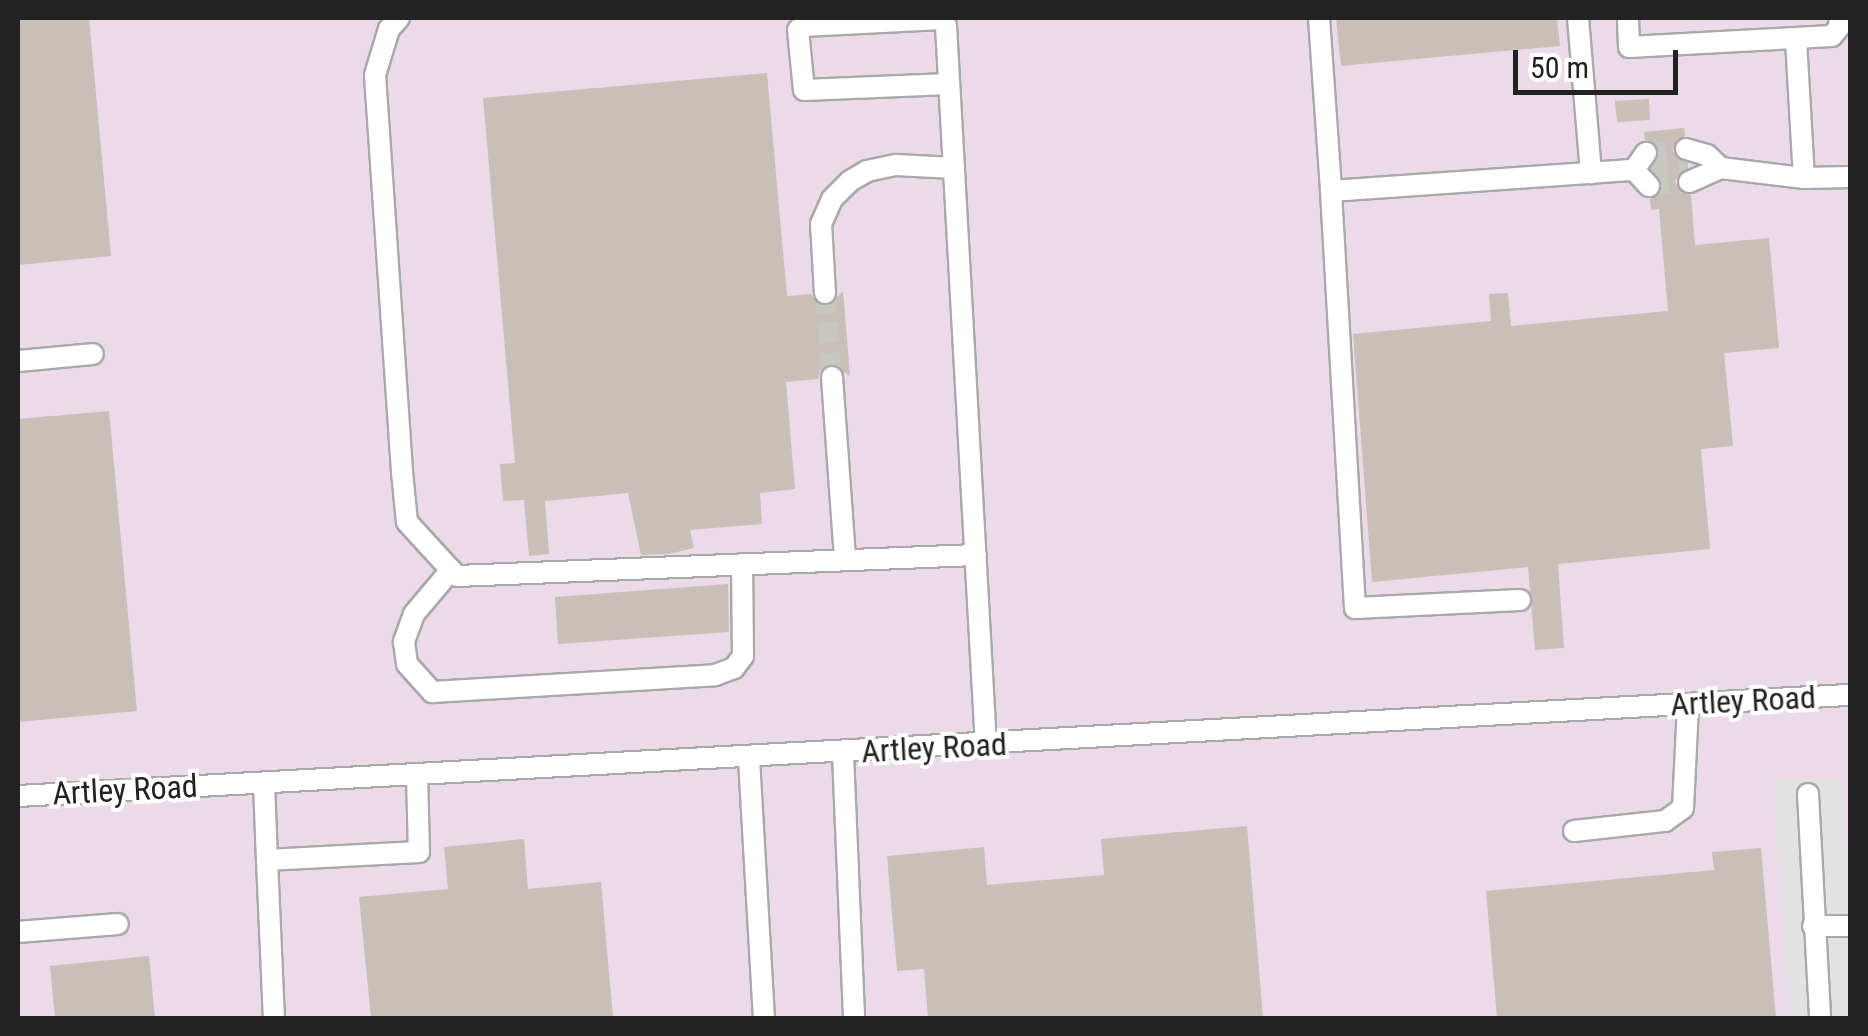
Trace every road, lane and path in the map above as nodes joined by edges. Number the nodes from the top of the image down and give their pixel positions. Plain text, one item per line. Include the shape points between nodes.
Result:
1 (399, 18) edge
2 (941, 18) edge
3 (1319, 18) edge
4 (1578, 18) edge
5 (1628, 18) edge
6 (1840, 18) edge
7 (1796, 40) junction
8 (949, 84) junction
9 (954, 168) junction
10 (1720, 168) junction
11 (1644, 170) tunnel mouth
12 (1590, 173) junction
13 (1850, 177) edge
14 (1804, 178) junction
15 (1330, 191) junction
16 (825, 293) tunnel mouth
17 (93, 354) dead end
18 (18, 361) edge
19 (832, 378) tunnel mouth
20 (976, 555) junction
21 (845, 560) junction
22 (742, 564) junction
23 (451, 570) junction
24 (1520, 600) dead end
25 (1850, 695) edge
26 (1688, 704) junction
27 (986, 745) junction
28 (843, 754) junction
29 (749, 759) junction
30 (418, 776) junction
31 (264, 783) junction
32 (1808, 794) dead end
33 (18, 796) edge
34 (1574, 831) dead end
35 (267, 860) junction
36 (118, 924) dead end
37 (1814, 926) junction
38 (1850, 926) edge
39 (18, 932) edge
40 (274, 1018) edge
41 (764, 1018) edge
42 (854, 1018) edge
43 (1820, 1018) edge

1 - 23 street via 375,75 402,472 407,522
2 - 8 street
2 - 8 street via 798,30 804,90
3 - 15 street
4 - 12 street
5 - 7 street via 1630,47
6 - 7 street via 1832,36
7 - 14 street
8 - 9 street
9 - 16 street via 896,165 850,181 821,224
9 - 20 street
10 - 10 street via 1688,166 1707,155
10 - 14 street
11 - 12 street
12 - 15 street
13 - 14 street
15 - 24 street via 1356,608
17 - 18 street
19 - 21 street
20 - 21 street
20 - 27 street
21 - 22 street
22 - 23 street via 457,576
22 - 23 street via 742,656 734,668 715,675 432,692 407,664 404,642 414,614
25 - 26 street, Artley Road
26 - 27 street, Artley Road
26 - 34 street via 1683,808 1666,821
27 - 28 street, Artley Road
28 - 29 street, Artley Road
28 - 42 street
29 - 30 street, Artley Road
29 - 41 street
30 - 31 street, Artley Road
30 - 35 street via 419,852
31 - 33 street, Artley Road
31 - 35 street
32 - 37 street
35 - 40 street
36 - 39 street
37 - 38 street
37 - 43 street

